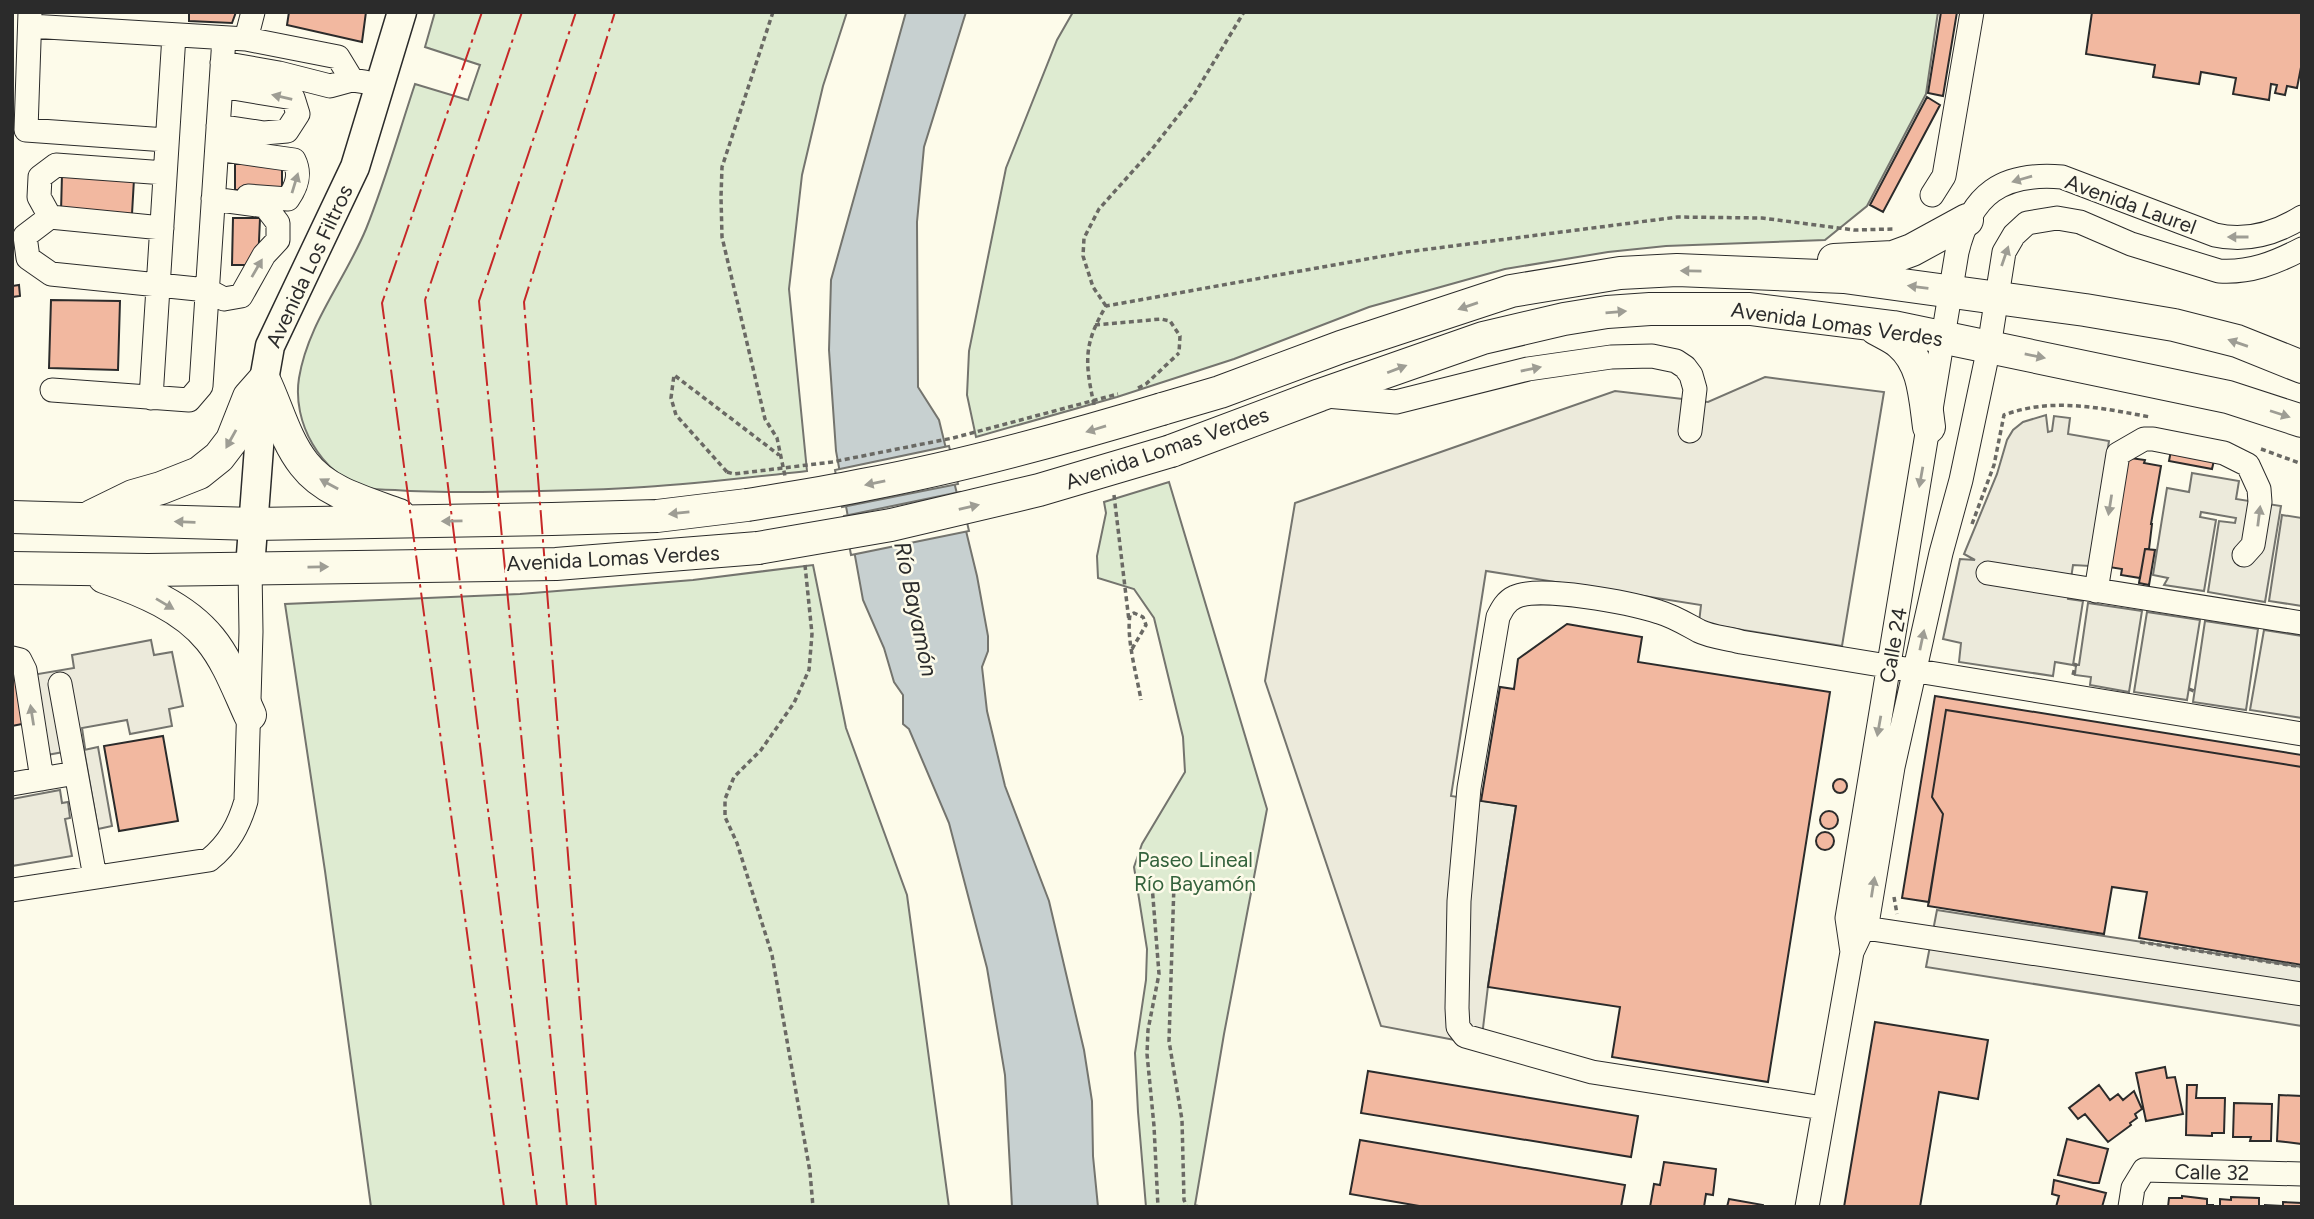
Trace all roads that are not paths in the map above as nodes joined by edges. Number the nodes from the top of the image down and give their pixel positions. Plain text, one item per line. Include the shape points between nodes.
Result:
1 (253, 12) edge
2 (402, 12) edge
3 (1972, 12) edge
4 (30, 19) edge
5 (174, 35) junction
6 (235, 38) junction
7 (222, 63) junction
8 (352, 80) junction
9 (220, 86) junction
10 (380, 86) junction
11 (218, 126) junction
12 (166, 140) junction
13 (216, 149) junction
14 (165, 173) junction
15 (1932, 195) dead end
16 (214, 196) junction
17 (50, 217) junction
18 (2302, 217) edge
19 (1967, 220) junction
20 (162, 228) junction
21 (2302, 249) edge
22 (1766, 273) junction
23 (159, 286) junction
24 (207, 290) junction
25 (1951, 291) junction
26 (1996, 298) junction
27 (1868, 324) junction
28 (1944, 338) junction
29 (1989, 347) junction
30 (2302, 367) edge
31 (264, 380) junction
32 (52, 390) dead end
33 (1320, 395) junction
34 (151, 398) junction
35 (2302, 421) edge
36 (1929, 427) junction
37 (1690, 432) dead end
38 (12, 517) edge
39 (86, 519) junction
40 (413, 521) junction
41 (254, 524) junction
42 (2244, 555) dead end
43 (12, 568) edge
44 (79, 568) junction
45 (250, 568) junction
46 (1988, 573) dead end
47 (2096, 591) junction
48 (2302, 623) edge
49 (12, 658) edge
50 (1889, 667) junction
51 (1915, 671) junction
52 (60, 684) dead end
53 (250, 715) junction
54 (2302, 734) edge
55 (76, 774) junction
56 (42, 779) junction
57 (12, 784) edge
58 (95, 877) junction
59 (12, 890) edge
60 (1856, 926) junction
61 (2302, 994) edge
62 (1823, 1108) junction
63 (2302, 1174) edge
64 (2131, 1197) edge
65 (1807, 1207) edge

1 - 6 street
2 - 10 main road, Avenida Los Filtros
3 - 15 street via 1944,176
4 - 5 street
4 - 12 street via 26,130
5 - 6 street
5 - 12 street
6 - 7 street
6 - 8 street via 338,57
7 - 8 street via 330,86
7 - 9 street
8 - 10 street
9 - 11 street
11 -> 9 street via 264,133 287,131 298,114 293,98
10 - 31 main road, Avenida Los Filtros via 355,167 270,346
11 - 13 street
12 - 14 street
13 - 16 street
16 -> 13 street via 288,199 296,188 299,168 294,160
14 - 17 street via 55,165 40,177 38,197
14 - 20 street
16 - 24 street
24 -> 16 street via 224,299 241,296 278,240 278,223 265,206
17 - 20 street
17 - 23 street via 25,236 27,258 51,274
18 -> 19 street, Avenida Laurel via 2278,230 2232,239 2062,177 2040,175 1984,196
19 - 22 highway via 1892,257 1809,257 1788,260
19 - 25 street, Avenida Laurel
20 - 23 street
26 -> 21 street, Avenida Laurel via 2004,253 2014,235 2040,220 2080,222 2131,244 2219,271 2266,266
25 -> 22 highway, Avenida Lomas Verdes via 1844,277
22 -> 40 highway, Avenida Lomas Verdes, bridge via 1620,273 1511,290 1162,409 1079,434 862,486 657,516
23 - 24 street
23 - 34 street
24 - 34 street via 201,386 189,400
25 - 26 highway, Avenida Lomas Verdes
25 - 28 street, Avenida Laurel
26 - 29 street, Avenida Laurel
30 -> 26 highway, Avenida Lomas Verdes via 2237,341 2174,325
27 - 28 highway, Avenida Lomas Verdes
33 -> 27 highway, Avenida Lomas Verdes via 1483,338 1607,312 1750,309
27 - 36 highway via 1901,343 1918,367
28 - 29 highway, Avenida Lomas Verdes
28 - 36 street, Calle 24
29 -> 35 highway, Avenida Lomas Verdes via 2228,397
51 -> 29 street, Calle 24
31 -> 39 highway via 249,397 232,440 199,473 133,496
40 -> 31 highway via 366,504 312,473 293,445
31 - 41 main road, Avenida Los Filtros
32 - 34 street
33 -> 37 street via 1396,402 1528,369 1652,356 1676,361 1691,375 1695,389
45 -> 33 highway, Avenida Lomas Verdes, bridge via 556,564 758,548 891,525 1039,490 1171,450
36 -> 50 street, Calle 24
38 - 39 highway, Avenida Lomas Verdes
41 -> 39 highway, Avenida Lomas Verdes
40 - 41 highway, Avenida Lomas Verdes
41 - 45 main road, Avenida Los Filtros
42 -> 47 street via 2253,545 2260,502 2248,465 2224,453 2144,439 2118,454
43 - 44 highway, Avenida Lomas Verdes
44 - 45 highway, Avenida Lomas Verdes
44 -> 53 highway via 140,589 187,617 209,638 229,668
45 - 53 street
46 - 47 street
47 - 48 street
56 -> 49 street via 25,670 20,660
50 - 51 street
50 -> 60 street, Calle 24 via 1847,918
50 - 62 street via 1732,640 1640,607 1548,592 1513,597 1497,617 1469,788 1456,982 1458,1027 1465,1036 1591,1072
51 - 54 street
60 -> 51 street, Calle 24 via 1868,918 1893,767
52 - 55 street
53 - 58 street via 246,801 240,821 221,851 209,860
55 - 56 street
55 - 58 street
56 - 57 street
58 - 59 street
60 - 61 street
60 - 62 street, Calle 24
62 - 65 street, Calle 24
63 - 64 street, Calle 32 via 2144,1170

